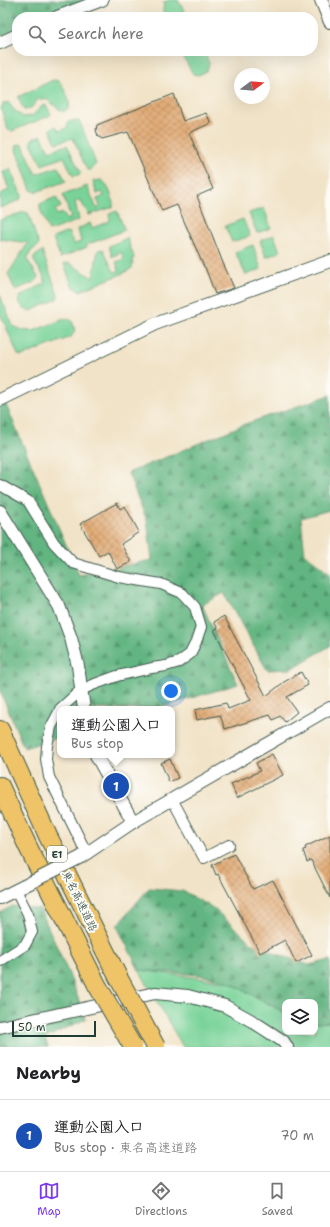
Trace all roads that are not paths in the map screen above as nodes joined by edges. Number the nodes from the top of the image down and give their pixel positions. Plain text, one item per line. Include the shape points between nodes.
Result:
1 (102, 0) edge
2 (321, 0) edge
3 (70, 12) edge
4 (330, 22) edge
5 (12, 37) edge
6 (0, 43) edge
7 (330, 261) edge
8 (0, 400) edge
9 (0, 484) edge
10 (0, 511) edge
11 (82, 690) junction
12 (63, 706) edge
13 (84, 706) edge
14 (330, 708) edge
15 (57, 716) edge
16 (0, 730) edge
17 (98, 758) edge
18 (0, 786) edge
19 (172, 799) junction
20 (133, 822) junction
21 (229, 845) dead end
22 (84, 856) junction
23 (20, 888) junction
24 (0, 898) edge
25 (0, 961) edge
26 (0, 1027) edge
27 (133, 1047) edge
28 (156, 1047) edge
29 (287, 1047) edge

1 - 3 street
2 - 4 street
5 - 6 street
7 - 8 street via 155,324
9 - 11 street via 28,501 54,543 73,563 120,577 161,584 182,593 195,607 201,627 190,654 179,662 117,676
10 - 11 street via 59,606 71,638
11 - 12 street
11 - 13 street
14 - 19 street
15 - 22 street via 52,727 46,759 49,777
16 - 28 highway, 東名高速道路 / E1, bridge via 48,836
17 - 20 street
18 - 27 highway, 東名高速道路 / E1, bridge via 97,985
19 - 20 street
19 - 21 street via 204,858
20 - 22 street
22 - 23 street, bridge
23 - 24 street
23 - 25 street via 32,932 25,944
26 - 29 street via 155,993 188,996 225,1006 283,1041

